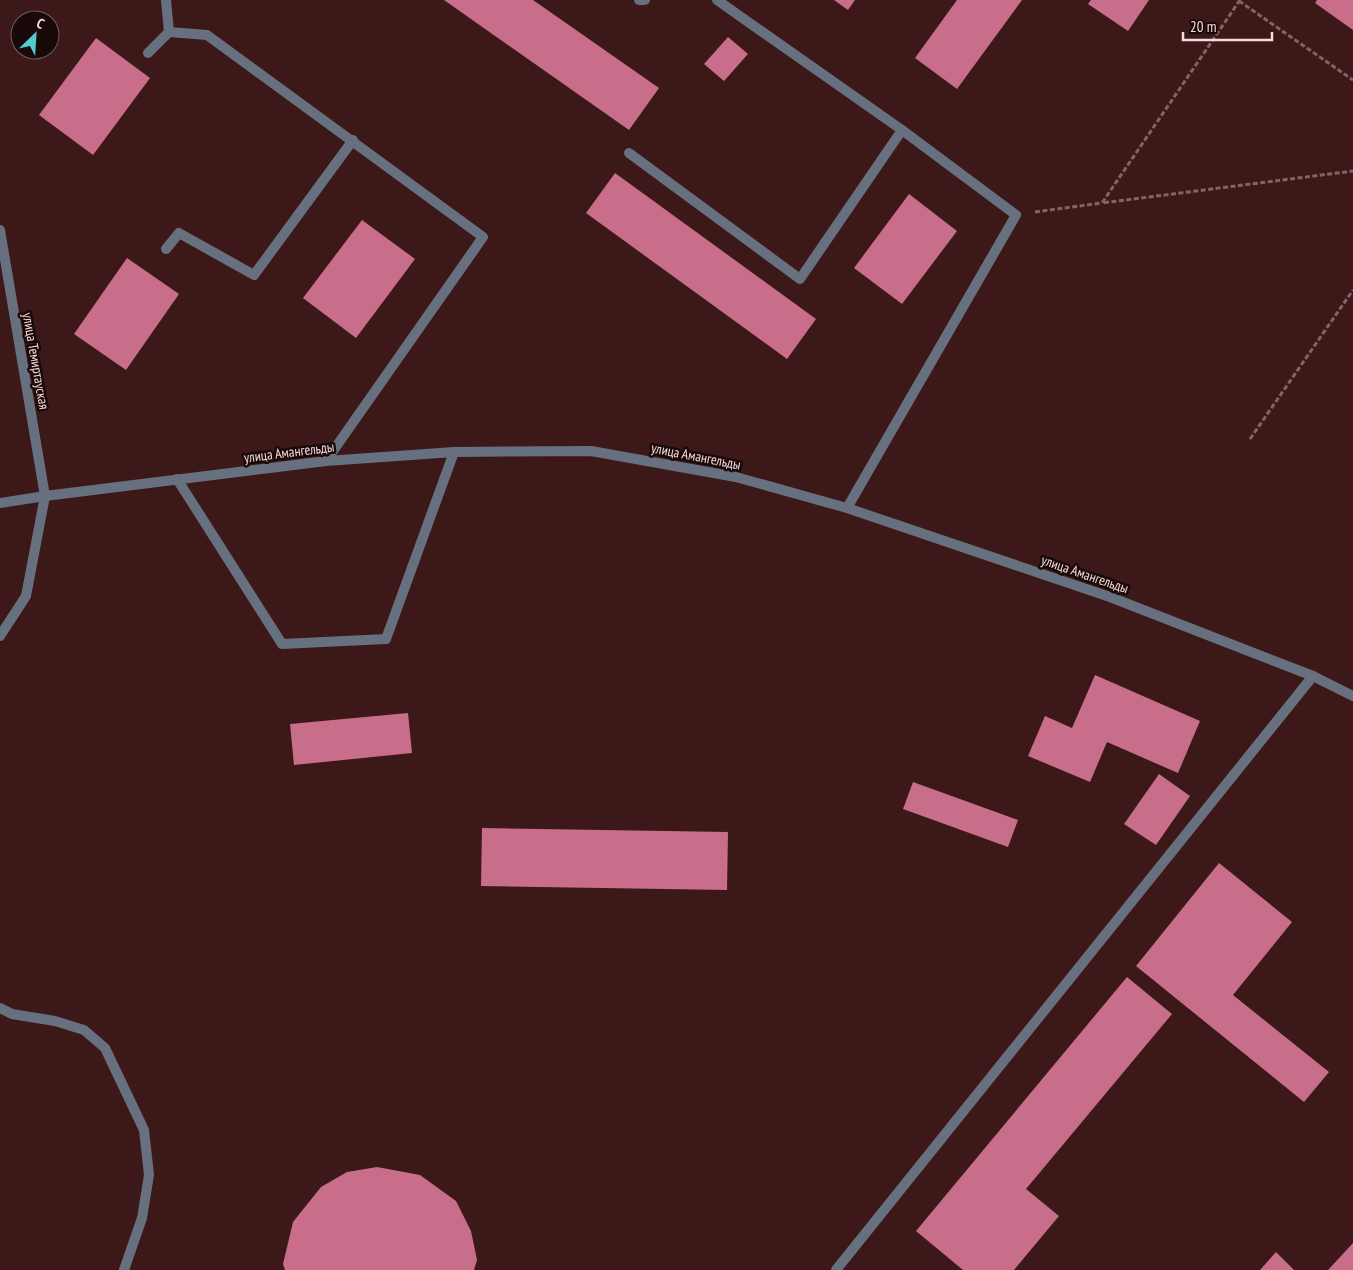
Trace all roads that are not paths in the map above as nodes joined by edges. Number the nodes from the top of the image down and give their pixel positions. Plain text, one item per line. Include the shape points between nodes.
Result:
1 (166, 0) edge
2 (639, 0) edge
3 (645, 0) edge
4 (717, 0) edge
5 (169, 32) junction
6 (148, 53) dead end
7 (902, 130) junction
8 (352, 140) junction
9 (628, 153) dead end
10 (0, 230) edge
11 (166, 249) dead end
12 (454, 452) junction
13 (326, 460) junction
14 (177, 480) junction
15 (45, 496) junction
16 (0, 503) edge
17 (847, 508) junction
18 (0, 636) edge
19 (1313, 676) junction
20 (1353, 696) edge
21 (0, 1008) edge
22 (124, 1270) edge
23 (836, 1270) edge

1 - 5 street
2 - 3 street
4 - 7 street
5 - 6 street
5 - 8 street via 207,35
7 - 9 street via 800,279
7 - 17 street via 1016,215
8 - 11 street via 254,275 179,233
8 - 13 street via 483,237
10 - 15 street, улица Темиртауская
12 - 13 street, улица Амангельды
12 - 14 street via 386,638 282,644
12 - 17 street, улица Амангельды via 591,451 736,477
13 - 14 street, улица Амангельды
14 - 15 street, улица Амангельды
15 - 16 street, улица Амангельды
15 - 18 street via 26,596
17 - 19 street, улица Амангельды via 1110,597
19 - 20 street, улица Амангельды
19 - 23 street
21 - 22 street via 12,1014 84,1030 105,1048 144,1130 149,1175 142,1218

